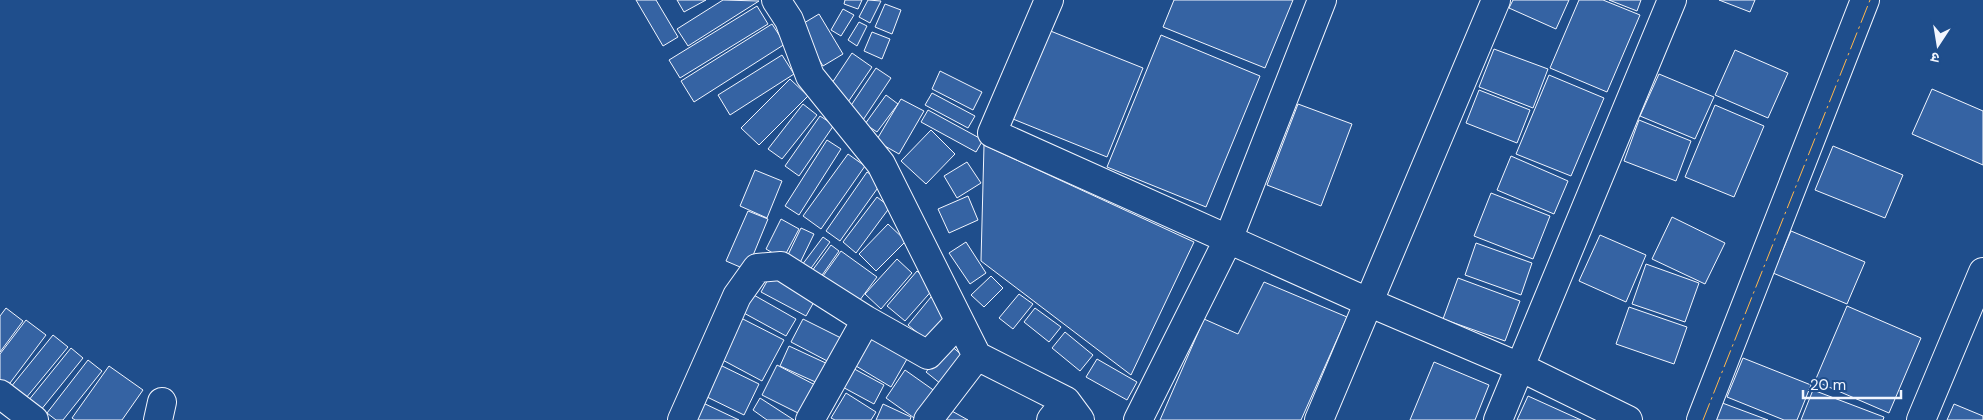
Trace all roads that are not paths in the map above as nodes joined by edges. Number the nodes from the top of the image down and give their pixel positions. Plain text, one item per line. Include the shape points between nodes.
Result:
1 (776, 0) edge
2 (1049, 0) edge
3 (1322, 0) edge
4 (1496, 0) edge
5 (1672, 0) edge
6 (1865, 0) edge
7 (1228, 240) junction
8 (1983, 272) edge
9 (1368, 302) junction
10 (866, 320) junction
11 (959, 322) junction
12 (977, 356) junction
13 (1520, 367) junction
14 (0, 394) edge
15 (1066, 414) edge
16 (34, 420) edge
17 (682, 420) edge
18 (810, 420) edge
19 (928, 420) edge
20 (1138, 420) edge
21 (1319, 420) edge
22 (1498, 420) edge
23 (1628, 420) edge
24 (1701, 420) edge
25 (1921, 420) edge

1 - 11 street via 789,20 810,76 881,164
2 - 7 street via 992,133
3 - 7 street
4 - 9 street
5 - 13 street
6 - 24 street
7 - 9 street
7 - 20 street
8 - 25 street
9 - 13 street
9 - 21 street
10 - 11 street via 928,355
10 - 17 street via 781,266 757,268 736,296
10 - 18 street
11 - 12 street
12 - 15 street
12 - 19 street
13 - 22 street
13 - 23 street
14 - 16 street

